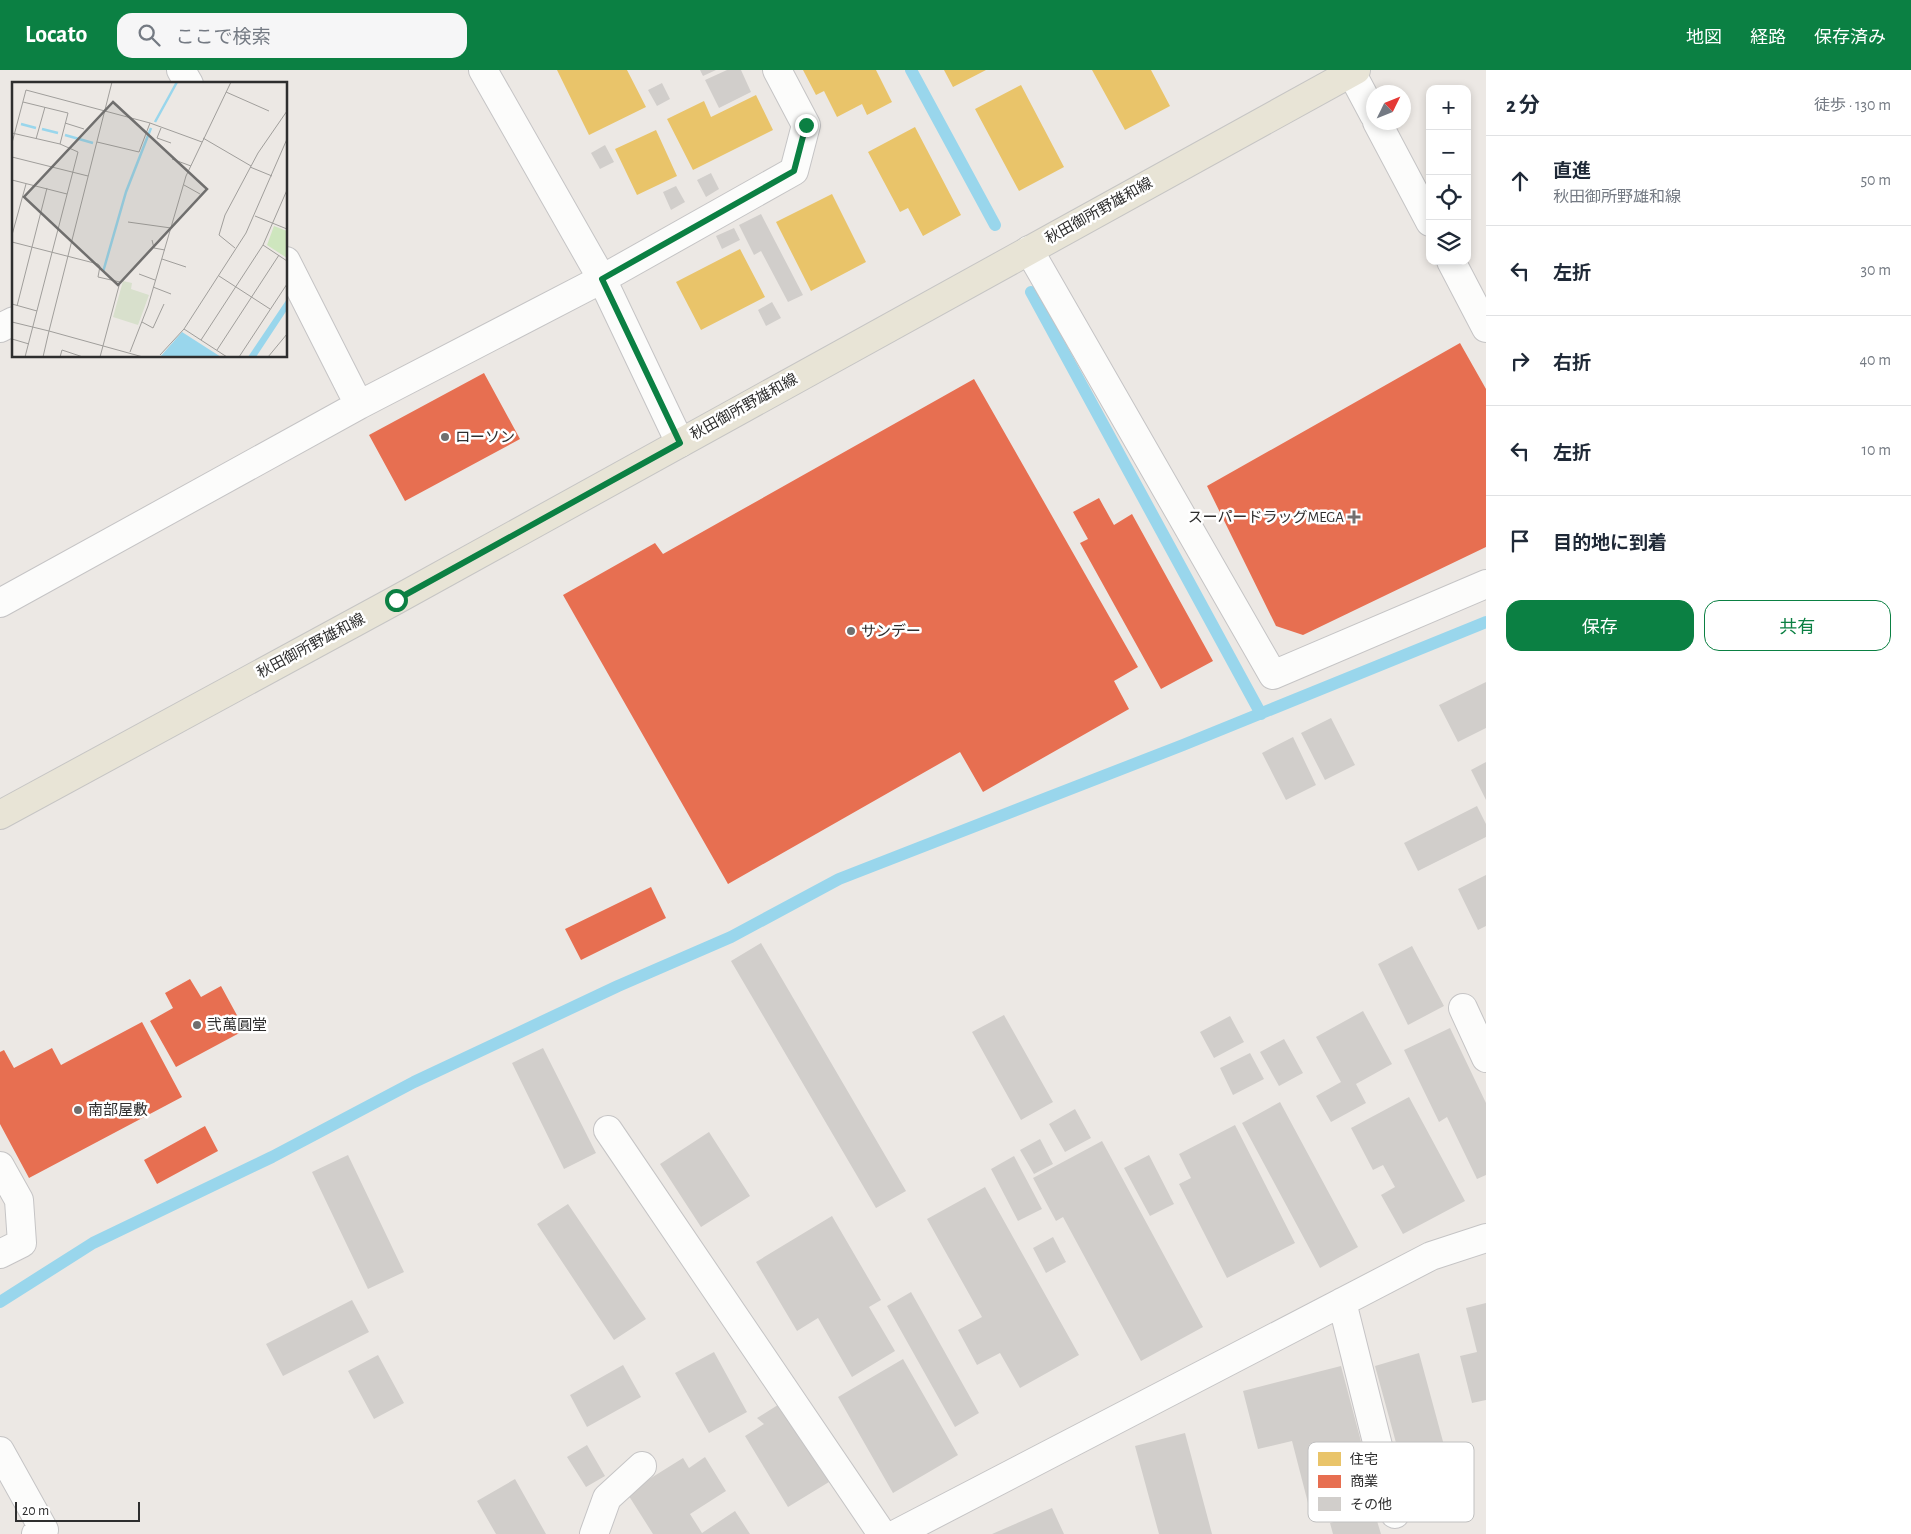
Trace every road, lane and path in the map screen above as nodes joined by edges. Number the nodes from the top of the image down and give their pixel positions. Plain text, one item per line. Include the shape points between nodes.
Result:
1 (181, 70) edge
2 (483, 70) edge
3 (776, 70) edge
4 (1352, 71) edge
5 (188, 82) edge
6 (1366, 99) edge
7 (1381, 130) edge
8 (1429, 220) edge
9 (1029, 250) junction
10 (288, 265) edge
11 (1453, 265) edge
12 (602, 279) junction
13 (12, 322) edge
14 (0, 328) edge
15 (1486, 328) edge
16 (359, 405) junction
17 (680, 443) junction
18 (1486, 584) edge
19 (0, 603) edge
20 (0, 815) edge
21 (1463, 1008) dead end
22 (1486, 1058) edge
23 (608, 1130) dead end
24 (0, 1166) edge
25 (1486, 1238) edge
26 (0, 1254) edge
27 (1342, 1302) junction
28 (1377, 1442) edge
29 (0, 1452) edge
30 (642, 1466) dead end
31 (36, 1534) edge
32 (594, 1534) edge
33 (882, 1534) edge
34 (896, 1534) edge

1 - 5 street
2 - 12 street
3 - 12 street via 806,125 794,171
4 - 6 street
4 - 9 main road, 秋田御所野雄和線
7 - 8 street
9 - 17 main road, 秋田御所野雄和線
9 - 18 street via 1273,675
10 - 16 street
11 - 15 street
12 - 16 street
12 - 17 street
13 - 14 street
16 - 19 street
17 - 20 main road, 秋田御所野雄和線
21 - 22 street
23 - 33 street
24 - 26 street via 19,1200 22,1243
25 - 27 street via 1431,1256
27 - 28 street
27 - 34 street
29 - 31 street via 44,1530
30 - 32 street via 607,1498

